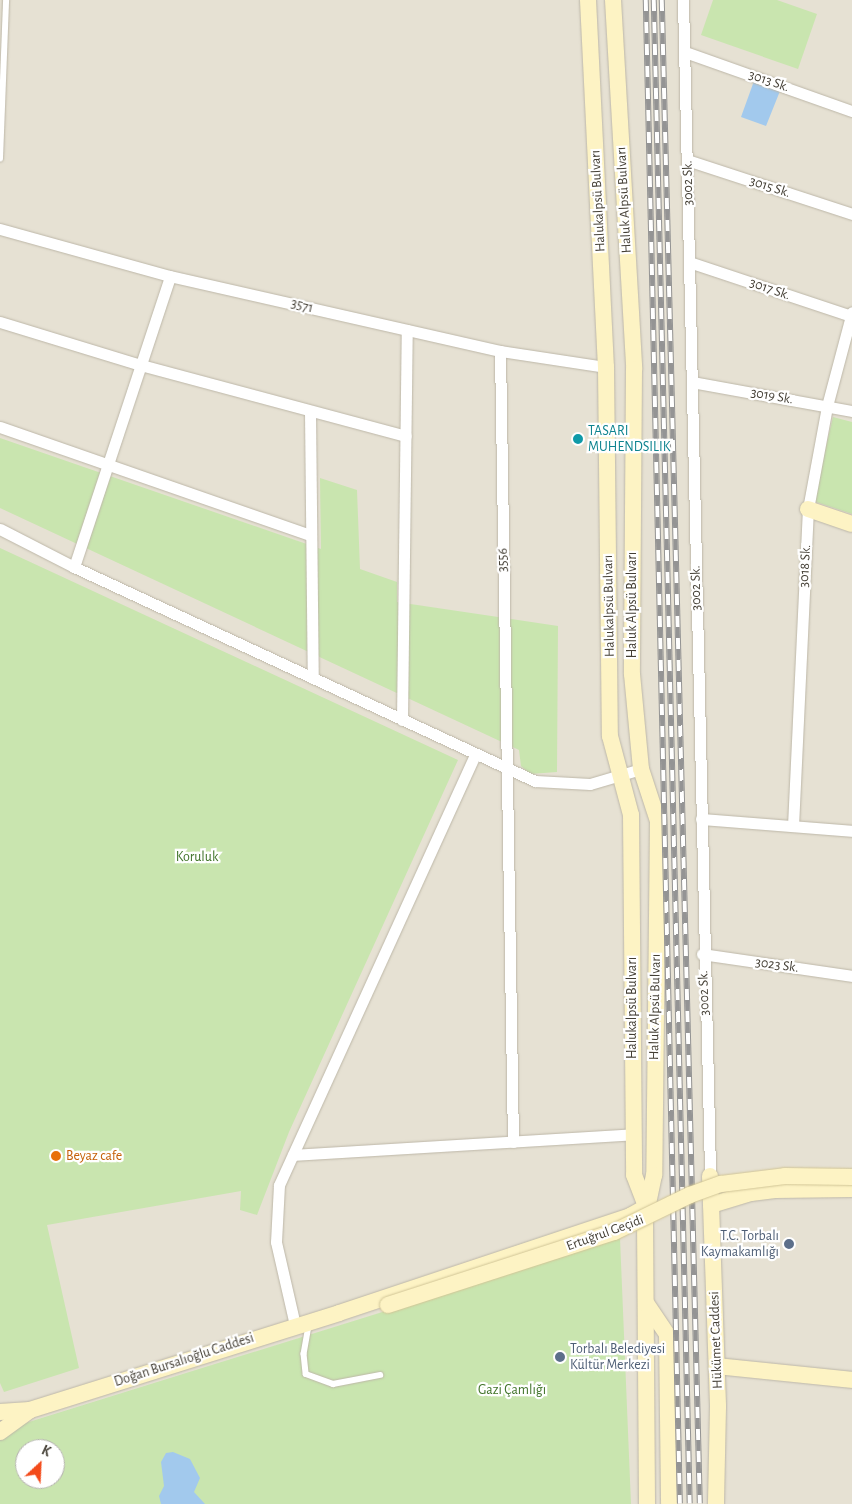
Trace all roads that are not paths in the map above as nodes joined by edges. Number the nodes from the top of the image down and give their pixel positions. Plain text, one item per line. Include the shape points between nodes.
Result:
1 (6, 0) edge
2 (588, 0) edge
3 (614, 0) edge
4 (682, 0) edge
5 (685, 52) junction
6 (852, 111) edge
7 (0, 160) edge
8 (687, 160) junction
9 (852, 214) edge
10 (0, 229) edge
11 (689, 262) junction
12 (170, 276) junction
13 (851, 314) edge
14 (0, 322) edge
15 (407, 330) junction
16 (500, 351) junction
17 (141, 365) junction
18 (606, 368) junction
19 (692, 382) junction
20 (827, 406) junction
21 (852, 411) edge
22 (310, 412) junction
23 (0, 427) edge
24 (406, 436) junction
25 (108, 463) junction
26 (808, 509) junction
27 (852, 524) edge
28 (0, 529) edge
29 (311, 534) junction
30 (74, 567) junction
31 (313, 678) junction
32 (402, 720) junction
33 (475, 754) junction
34 (506, 769) junction
35 (641, 769) junction
36 (621, 777) junction
37 (701, 819) junction
38 (793, 826) junction
39 (852, 831) edge
40 (702, 954) junction
41 (852, 976) edge
42 (632, 1134) junction
43 (513, 1142) junction
44 (293, 1155) junction
45 (710, 1176) joint
46 (852, 1177) edge
47 (852, 1189) edge
48 (711, 1205) junction
49 (646, 1207) junction
50 (646, 1303) junction
51 (339, 1313) junction
52 (302, 1323) junction
53 (717, 1366) junction
54 (380, 1376) dead end
55 (852, 1380) edge
56 (30, 1410) junction
57 (0, 1412) edge
58 (0, 1432) edge
59 (647, 1504) edge
60 (669, 1504) edge
61 (716, 1504) edge

1 - 7 lane
2 - 18 main road, Halukalpsü Bulvarı
3 - 35 main road, Haluk Alpsü Bulvarı via 634,369 632,674
4 - 5 street, 3002 Sk.
5 - 6 street, 3013 Sk.
5 - 8 street, 3002 Sk.
8 - 9 street, 3015 Sk.
8 - 11 street, 3002 Sk.
10 - 12 street, 3571
11 - 13 street, 3017 Sk.
11 - 19 street, 3002 Sk.
12 - 15 street, 3571
12 - 17 street
13 - 20 street, 3018 Sk.
14 - 17 street
15 - 16 street, 3571
15 - 24 street
16 - 18 street, 3571
16 - 34 street, 3556
17 - 22 street
17 - 25 street
18 - 36 main road, Halukalpsü Bulvarı via 610,736
19 - 20 street, 3019 Sk.
19 - 37 street, 3002 Sk.
20 - 21 street, 3019 Sk.
20 - 26 street, 3018 Sk.
22 - 24 street
22 - 29 street
23 - 25 street
24 - 32 street
25 - 29 street
25 - 30 street
26 - 27 main road
26 - 38 street, 3018 Sk.
28 - 30 street
29 - 31 street
30 - 31 street
31 - 32 street
32 - 33 street
33 - 34 street
33 - 44 street
34 - 36 street via 536,781 590,784
34 - 43 street, 3556
35 - 36 street
35 - 49 main road, Haluk Alpsü Bulvarı via 658,822 654,1175
36 - 42 main road, Halukalpsü Bulvarı via 631,815
37 - 38 street
37 - 40 street, 3002 Sk.
38 - 39 street
40 - 41 street, 3023 Sk.
40 - 45 street, 3002 Sk.
42 - 43 street
42 - 49 main road, Halukalpsü Bulvarı via 634,1175
43 - 44 street
44 - 52 street via 279,1185 276,1242
45 - 48 main road, Hükümet Caddesi
46 - 51 main road, Ertuğrul Geçidi, bridge via 784,1176 722,1184 690,1194 614,1232 388,1305
47 - 48 main road via 776,1190 751,1193
48 - 53 main road, Hükümet Caddesi
49 - 50 main road
49 - 51 main road via 630,1216
50 - 59 main road
50 - 60 main road via 667,1334
51 - 52 main road, Doğan Bursalıoğlu Caddesi
52 - 54 lane via 306,1374 333,1384
52 - 56 main road, Doğan Bursalıoğlu Caddesi
53 - 55 main road
53 - 61 main road, Hükümet Caddesi
56 - 57 main road, Doğan Bursalıoğlu Caddesi
56 - 58 main road, Doğan Bursalıoğlu Caddesi

